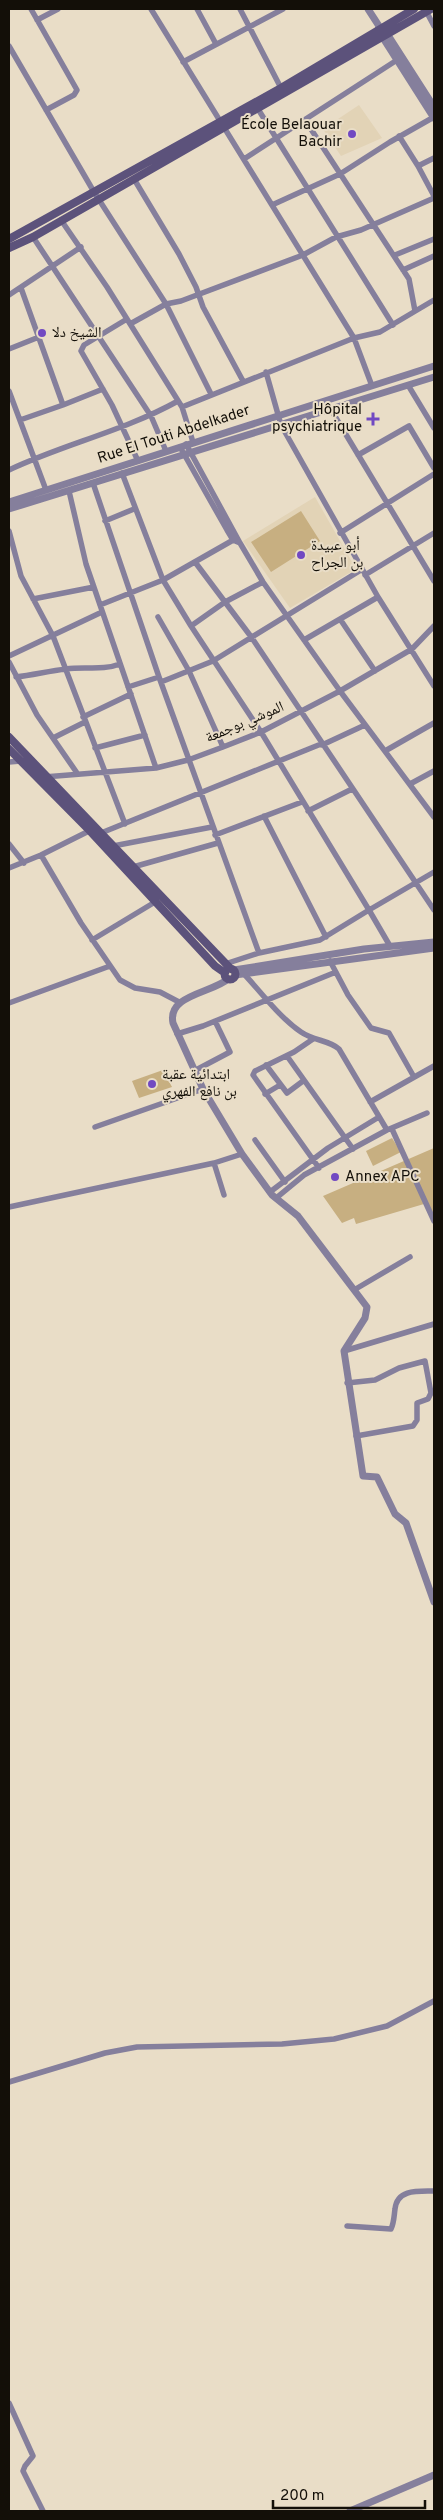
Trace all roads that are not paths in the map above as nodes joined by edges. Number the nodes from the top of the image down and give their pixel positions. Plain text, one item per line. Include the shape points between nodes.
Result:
1 (31, 9) edge
2 (58, 9) edge
3 (151, 9) edge
4 (197, 9) edge
5 (240, 9) edge
6 (283, 9) edge
7 (368, 9) edge
8 (414, 9) edge
9 (428, 10) edge
10 (402, 12) edge
11 (38, 20) junction
12 (250, 26) junction
13 (434, 26) edge
14 (382, 31) junction
15 (216, 44) junction
16 (9, 46) edge
17 (397, 60) junction
18 (183, 62) junction
19 (281, 88) junction
20 (434, 106) edge
21 (258, 109) junction
22 (46, 110) junction
23 (434, 118) edge
24 (305, 120) junction
25 (222, 125) junction
26 (399, 136) junction
27 (276, 138) junction
28 (434, 158) edge
29 (244, 160) junction
30 (418, 166) junction
31 (340, 174) junction
32 (134, 179) junction
33 (307, 190) junction
34 (96, 195) junction
35 (434, 197) edge
36 (272, 205) junction
37 (61, 220) junction
38 (374, 225) junction
39 (33, 237) junction
40 (336, 237) junction
41 (9, 239) edge
42 (434, 239) edge
43 (9, 248) edge
44 (81, 248) junction
45 (304, 255) junction
46 (395, 255) junction
47 (434, 256) edge
48 (52, 268) junction
49 (403, 270) junction
50 (22, 288) junction
51 (9, 294) edge
52 (199, 295) junction
53 (434, 300) edge
54 (166, 304) junction
55 (415, 312) junction
56 (128, 321) junction
57 (393, 325) junction
58 (39, 337) junction
59 (97, 337) junction
60 (354, 338) junction
61 (9, 349) edge
62 (434, 366) edge
63 (266, 372) junction
64 (433, 378) edge
65 (243, 381) junction
66 (408, 385) junction
67 (372, 386) junction
68 (103, 389) junction
69 (212, 394) junction
70 (9, 395) edge
71 (178, 401) junction
72 (63, 405) junction
73 (182, 407) junction
74 (330, 408) junction
75 (150, 416) junction
76 (277, 416) junction
77 (20, 420) junction
78 (264, 420) junction
79 (281, 425) junction
80 (124, 428) junction
81 (434, 428) edge
82 (267, 429) junction
83 (186, 444) junction
84 (166, 451) junction
85 (187, 454) junction
86 (358, 456) junction
87 (34, 458) junction
88 (138, 461) junction
89 (434, 468) edge
90 (9, 470) edge
91 (122, 473) junction
92 (434, 474) edge
93 (93, 483) junction
94 (46, 490) junction
95 (69, 491) junction
96 (9, 502) edge
97 (387, 503) junction
98 (9, 509) edge
99 (134, 509) junction
100 (105, 521) junction
101 (9, 531) edge
102 (434, 533) edge
103 (340, 534) junction
104 (237, 540) junction
105 (413, 545) junction
106 (195, 562) junction
107 (363, 572) junction
108 (162, 580) junction
109 (434, 581) edge
110 (264, 582) junction
111 (94, 587) junction
112 (129, 593) junction
113 (378, 597) junction
114 (34, 599) junction
115 (225, 602) junction
116 (101, 608) junction
117 (287, 615) junction
118 (158, 617) dead end
119 (340, 619) junction
120 (190, 626) junction
121 (434, 626) edge
122 (53, 636) junction
123 (252, 638) junction
124 (304, 640) junction
125 (412, 649) junction
126 (9, 656) edge
127 (213, 661) junction
128 (9, 662) edge
129 (120, 664) junction
130 (66, 669) junction
131 (375, 671) junction
132 (189, 672) junction
133 (16, 677) junction
134 (160, 680) junction
135 (434, 686) edge
136 (128, 687) junction
137 (340, 691) junction
138 (131, 694) junction
139 (302, 712) junction
140 (84, 719) junction
141 (434, 723) edge
142 (365, 725) junction
143 (261, 732) junction
144 (145, 735) junction
145 (9, 737) edge
146 (53, 738) junction
147 (322, 744) junction
148 (223, 747) junction
149 (95, 748) junction
150 (9, 749) edge
151 (384, 751) junction
152 (188, 760) junction
153 (277, 760) junction
154 (21, 761) junction
155 (9, 762) edge
156 (156, 768) junction
157 (104, 772) junction
158 (434, 772) edge
159 (77, 773) junction
160 (44, 778) junction
161 (410, 784) junction
162 (352, 790) junction
163 (201, 793) junction
164 (302, 802) junction
165 (308, 811) junction
166 (264, 816) junction
167 (434, 818) edge
168 (125, 824) junction
169 (212, 827) junction
170 (92, 829) junction
171 (101, 833) junction
172 (215, 835) junction
173 (9, 844) edge
174 (218, 844) junction
175 (113, 846) junction
176 (41, 855) junction
177 (24, 863) junction
178 (133, 867) junction
179 (9, 868) edge
180 (434, 872) edge
181 (416, 884) junction
182 (155, 902) junction
183 (369, 910) junction
184 (434, 910) edge
185 (326, 937) junction
186 (92, 940) junction
187 (434, 942) edge
188 (390, 946) junction
189 (434, 948) edge
190 (365, 953) junction
191 (259, 954) junction
192 (330, 961) junction
193 (110, 966) junction
194 (232, 972) junction
195 (336, 972) junction
196 (266, 999) junction
197 (179, 1002) junction
198 (9, 1003) edge
199 (215, 1021) junction
200 (177, 1034) junction
201 (313, 1039) junction
202 (287, 1056) junction
203 (266, 1065) junction
204 (434, 1066) edge
205 (194, 1071) junction
206 (414, 1077) junction
207 (303, 1081) junction
208 (280, 1085) junction
209 (203, 1089) junction
210 (265, 1094) junction
211 (370, 1102) junction
212 (427, 1113) dead end
213 (379, 1116) junction
214 (96, 1127) dead end
215 (389, 1129) junction
216 (344, 1137) junction
217 (255, 1140) dead end
218 (352, 1149) junction
219 (242, 1154) junction
220 (312, 1160) junction
221 (214, 1163) junction
222 (319, 1168) junction
223 (285, 1182) junction
224 (270, 1192) junction
225 (224, 1195) dead end
226 (276, 1198) junction
227 (9, 1207) edge
228 (434, 1221) edge
229 (410, 1257) dead end
230 (354, 1290) junction
231 (434, 1324) edge
232 (344, 1351) junction
233 (347, 1383) junction
234 (356, 1436) junction
235 (432, 1588) edge
236 (434, 1602) edge
237 (434, 2001) edge
238 (9, 2082) edge
239 (434, 2190) edge
240 (347, 2226) dead end
241 (9, 2402) edge
242 (434, 2475) edge
243 (43, 2511) edge
244 (350, 2511) edge

1 - 11 street
2 - 11 street
3 - 18 street
4 - 15 street
5 - 12 street
6 - 12 street
7 - 14 street
8 - 10 main road
9 - 13 street
9 - 14 main road
10 - 14 main road
11 - 22 street via 77,92
12 - 15 street
12 - 19 street
14 - 17 street
14 - 19 main road
14 - 20 street
14 - 21 main road
15 - 18 street
16 - 22 street
17 - 23 street
17 - 24 street
18 - 25 street
19 - 25 main road
21 - 25 main road
21 - 27 street
22 - 34 street
23 - 26 street
24 - 27 street
24 - 31 street
25 - 29 street
25 - 32 main road
25 - 34 main road
26 - 30 street
26 - 31 street
27 - 29 street
27 - 33 street
28 - 30 street
29 - 36 street
30 - 35 street
31 - 33 street
31 - 38 street
32 - 34 main road
32 - 52 street via 179,254
33 - 36 street
33 - 40 street
34 - 37 main road
34 - 41 main road
34 - 54 street
35 - 38 street
36 - 45 street
37 - 39 main road
37 - 44 street
38 - 40 street
38 - 46 street
39 - 43 main road
39 - 48 street
40 - 45 street
40 - 57 street
42 - 46 street
44 - 48 street
44 - 56 street
45 - 52 street
45 - 60 street
46 - 49 street
47 - 49 street
48 - 50 street
48 - 59 street
49 - 55 street via 411,284
50 - 51 street
50 - 58 street
52 - 54 street
52 - 65 street
53 - 55 street
54 - 56 street
54 - 69 street
55 - 57 street
56 - 59 street
56 - 71 street
57 - 60 street via 380,332
58 - 61 street
58 - 72 street
59 - 68 street via 81,351
59 - 75 street
60 - 63 street
60 - 67 street
62 - 67 street, Rue El Touti Abdelkader
63 - 65 street
63 - 76 street
64 - 66 street, Rue El Touti Abdelkader
65 - 69 street
66 - 74 street, Rue El Touti Abdelkader
66 - 81 street
67 - 76 street, Rue El Touti Abdelkader
68 - 72 street
68 - 80 street
69 - 73 street
70 - 77 street
71 - 73 street
71 - 75 street
72 - 77 street
73 - 83 street
74 - 79 street, Rue El Touti Abdelkader
74 - 86 street
75 - 80 street
75 - 84 street
76 - 78 street, Rue El Touti Abdelkader
76 - 79 street
77 - 87 street
78 - 82 street
78 - 83 street, Rue El Touti Abdelkader
79 - 82 street, Rue El Touti Abdelkader
79 - 103 street
80 - 87 street
80 - 88 street
82 - 85 street, Rue El Touti Abdelkader
83 - 84 street, Rue El Touti Abdelkader
83 - 85 street
84 - 88 street, Rue El Touti Abdelkader
85 - 91 street, Rue El Touti Abdelkader
85 - 104 street
86 - 89 street via 409,426
86 - 97 street
87 - 90 street
87 - 94 street
88 - 94 street, Rue El Touti Abdelkader
91 - 93 street, Rue El Touti Abdelkader
91 - 99 street
92 - 97 street
93 - 95 street, Rue El Touti Abdelkader
93 - 100 street
94 - 96 street, Rue El Touti Abdelkader
95 - 98 street, Rue El Touti Abdelkader
95 - 111 street
97 - 103 street
97 - 105 street
99 - 100 street
99 - 108 street
100 - 112 street
101 - 114 street via 21,576
102 - 105 street
103 - 107 street
104 - 106 street
104 - 110 street
105 - 107 street
105 - 109 street
106 - 108 street
106 - 115 street
107 - 113 street
107 - 117 street
108 - 112 street
108 - 120 street
110 - 115 street
110 - 117 street
111 - 114 street
111 - 116 street
112 - 116 street
112 - 134 street
113 - 119 street
113 - 125 street
114 - 122 street
115 - 120 street
115 - 123 street
116 - 122 street
116 - 129 street
117 - 123 street
117 - 124 street
118 - 132 street
119 - 124 street
119 - 131 street
120 - 127 street
121 - 125 street, الموشي بوجمعة
122 - 126 street
122 - 130 street
123 - 127 street
123 - 139 street
124 - 137 street
125 - 131 street, الموشي بوجمعة
125 - 135 street
127 - 132 street
127 - 143 street
128 - 133 street
129 - 130 street via 102,670 90,667
129 - 136 street
130 - 133 street
130 - 140 street
131 - 137 street, الموشي بوجمعة
132 - 134 street
132 - 148 street
133 - 146 street
134 - 136 street
134 - 152 street
136 - 138 street
137 - 139 street, الموشي بوجمعة
137 - 142 street
138 - 140 street
138 - 144 street
139 - 143 street, الموشي بوجمعة
139 - 147 street
140 - 146 street
140 - 149 street
141 - 151 street
142 - 147 street
142 - 151 street
143 - 148 street, الموشي بوجمعة
143 - 153 street
144 - 149 street
144 - 156 street
145 - 160 main road
146 - 159 street
147 - 153 street
147 - 162 street
148 - 152 street, الموشي بوجمعة
149 - 157 street
150 - 154 main road
151 - 161 street
152 - 156 street, الموشي بوجمعة
152 - 163 street
153 - 163 street
153 - 164 street
154 - 155 street
154 - 160 main road
156 - 157 street, الموشي بوجمعة
157 - 159 street, الموشي بوجمعة
157 - 168 street
158 - 161 street
159 - 160 street, الموشي بوجمعة
160 - 170 main road
161 - 167 street
162 - 165 street
162 - 181 street
163 - 168 street
163 - 169 street
164 - 165 street
164 - 166 street
165 - 183 street
166 - 172 street
166 - 185 street
168 - 171 street
169 - 172 street
169 - 175 street
170 - 171 main road
170 - 176 street
170 - 182 main road
171 - 175 main road
172 - 174 street
173 - 177 street
174 - 178 street
174 - 191 street
175 - 178 main road
176 - 177 street
176 - 186 street
177 - 179 street
178 - 194 main road
180 - 181 street
181 - 183 street
181 - 184 street
182 - 186 street
182 - 194 main road via 215,966
183 - 185 street
183 - 188 street
185 - 191 street
186 - 193 street
187 - 188 street
188 - 190 street
189 - 190 street
190 - 192 street
190 - 194 street
191 - 194 street
192 - 194 street
192 - 195 street
193 - 197 street via 120,980 130,986 154,989
193 - 198 street
194 - 196 street
194 - 197 street via 218,986
195 - 196 street
195 - 206 street via 370,1028 389,1034
196 - 199 street
196 - 201 street
197 - 200 street via 172,1014
199 - 200 street
199 - 205 street via 230,1052
200 - 205 street
201 - 202 street
201 - 211 street via 339,1049
202 - 203 street
202 - 207 street
203 - 208 street
203 - 210 street via 253,1074
204 - 206 street
205 - 209 street
206 - 211 street
207 - 208 street via 287,1094
207 - 216 street
208 - 210 street
209 - 214 street
209 - 219 street
210 - 220 street
211 - 213 street
212 - 215 street
213 - 215 street
213 - 216 street
215 - 218 street
215 - 228 street
216 - 218 street
216 - 220 street
217 - 223 street
218 - 222 street
219 - 221 street
219 - 224 street
220 - 222 street
220 - 223 street
221 - 225 street
221 - 227 street
222 - 226 street
223 - 224 street
224 - 226 street
226 - 230 street via 298,1216
229 - 230 street
230 - 232 street via 368,1310
231 - 232 street
232 - 233 street
233 - 234 street
233 - 234 street via 375,1380 399,1368 424,1361 431,1394 428,1399 416,1402 414,1426
234 - 235 street via 363,1476 377,1477 395,1514 406,1523
235 - 236 street
237 - 238 street via 387,2026 334,2039 289,2044 132,2048
239 - 240 street via 400,2196 396,2201 391,2229
241 - 243 street via 33,2456 23,2471
242 - 244 street

